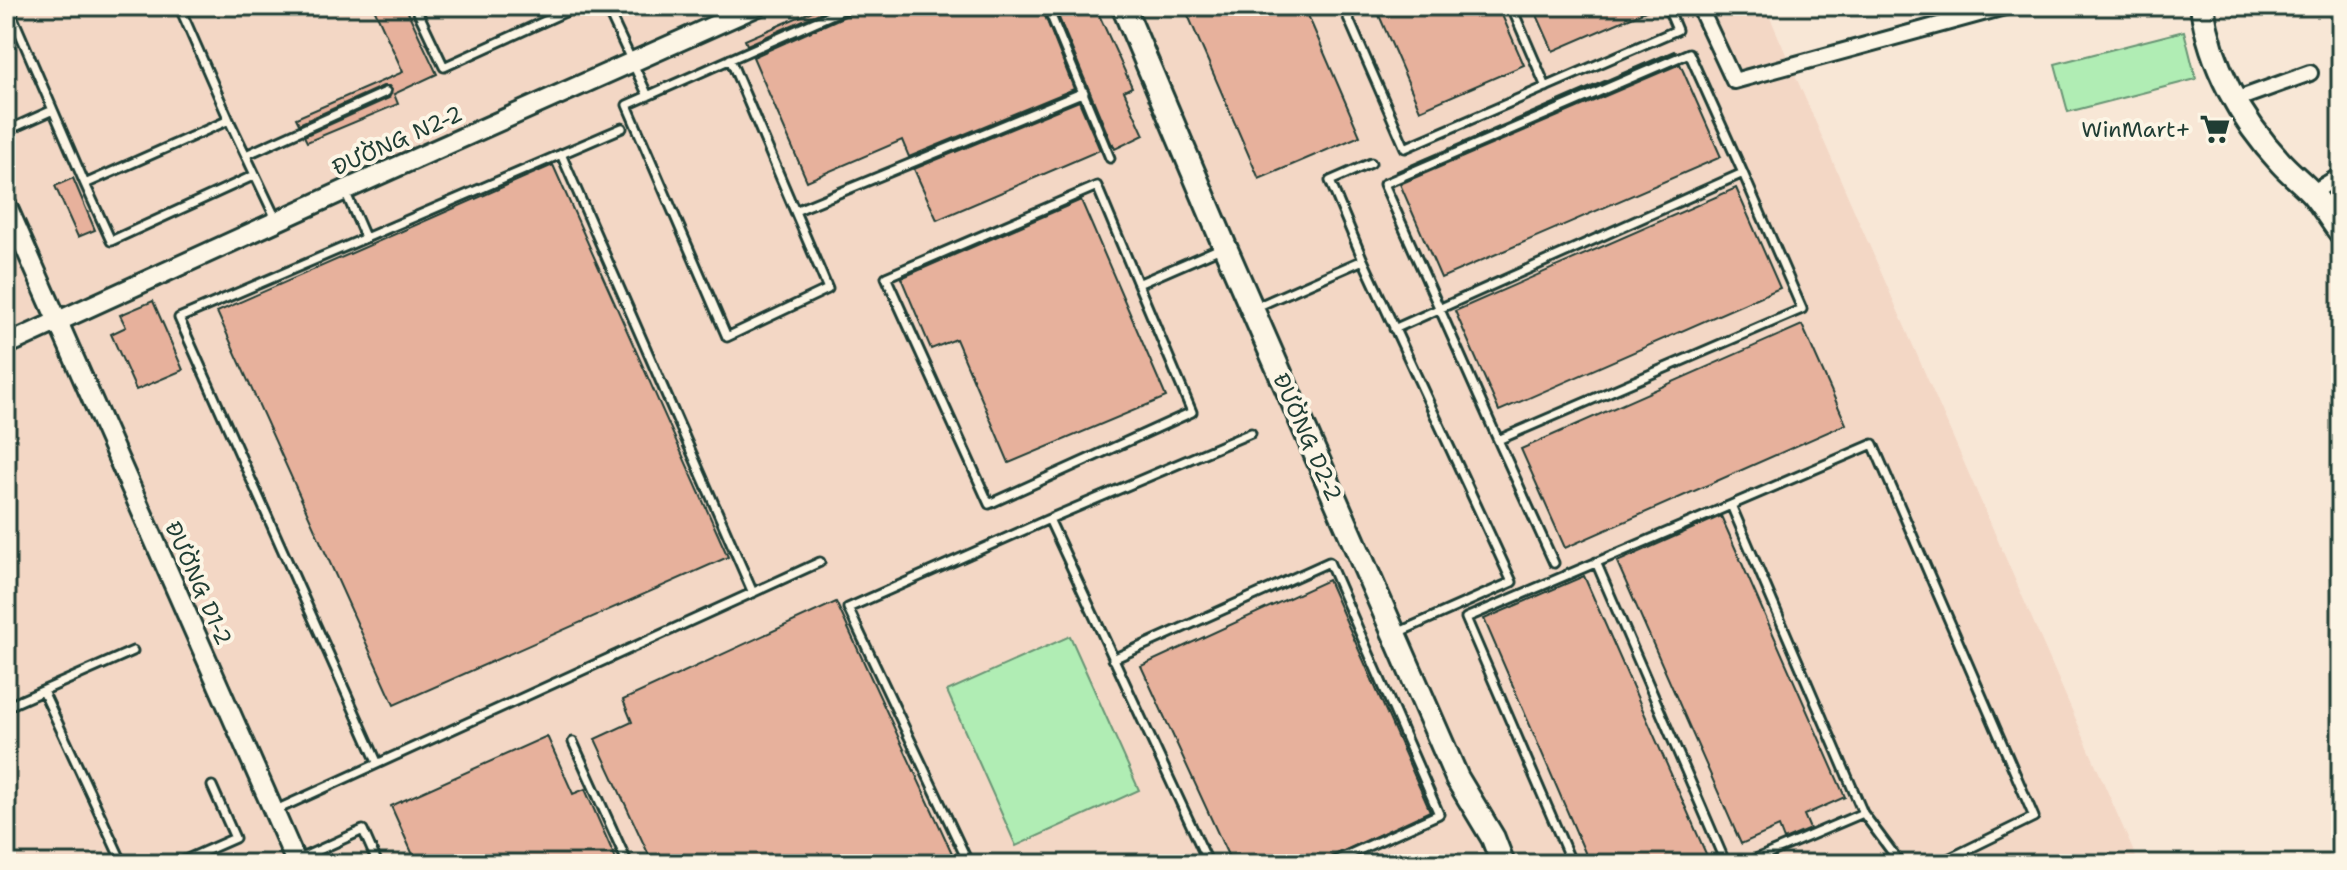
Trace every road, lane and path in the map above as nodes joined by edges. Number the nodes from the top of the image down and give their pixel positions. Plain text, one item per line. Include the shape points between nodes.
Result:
1 (8, 6) edge
2 (179, 6) edge
3 (415, 6) edge
4 (578, 6) edge
5 (606, 6) edge
6 (758, 6) edge
7 (851, 6) edge
8 (1047, 6) edge
9 (1123, 6) edge
10 (1343, 6) edge
11 (1511, 6) edge
12 (1667, 6) edge
13 (1699, 6) edge
14 (2008, 6) edge
15 (2202, 6) edge
16 (730, 59) junction
17 (633, 63) junction
18 (2310, 73) dead end
19 (1546, 87) junction
20 (386, 92) dead end
21 (1084, 92) junction
22 (648, 96) junction
23 (2235, 100) junction
24 (53, 110) junction
25 (229, 120) junction
26 (622, 128) dead end
27 (6, 131) edge
28 (561, 154) junction
29 (246, 155) junction
30 (1110, 158) dead end
31 (1371, 163) dead end
32 (1743, 173) junction
33 (255, 175) junction
34 (2341, 175) edge
35 (85, 184) junction
36 (345, 190) junction
37 (2312, 193) junction
38 (6, 204) edge
39 (795, 211) junction
40 (277, 221) junction
41 (2341, 233) edge
42 (365, 237) junction
43 (1225, 247) junction
44 (1363, 260) junction
45 (1138, 284) junction
46 (1252, 309) junction
47 (1439, 309) junction
48 (58, 322) junction
49 (1394, 329) junction
50 (6, 345) edge
51 (1251, 433) dead end
52 (1498, 440) junction
53 (1731, 505) junction
54 (1049, 519) junction
55 (820, 562) dead end
56 (1596, 562) junction
57 (1554, 563) dead end
58 (753, 593) junction
59 (1395, 634) junction
60 (133, 651) dead end
61 (1113, 659) junction
62 (43, 691) junction
63 (6, 707) edge
64 (573, 742) dead end
65 (377, 762) junction
66 (212, 786) dead end
67 (274, 811) junction
68 (1863, 813) junction
69 (296, 862) edge
70 (123, 864) edge
71 (176, 864) edge
72 (378, 864) edge
73 (628, 864) edge
74 (969, 864) edge
75 (1209, 864) edge
76 (1328, 864) edge
77 (1503, 864) edge
78 (1572, 864) edge
79 (1726, 864) edge
80 (1744, 864) edge
81 (1901, 864) edge
82 (1938, 864) edge

1 - 24 lane
2 - 25 lane
3 - 4 lane via 444,67
5 - 17 lane
6 - 17 street, ĐƯỜNG N2-2
7 - 16 lane
8 - 21 lane
9 - 43 main road, ĐƯỜNG D2-2
10 - 19 lane via 1405,148
11 - 19 lane
12 - 19 lane via 1677,30
13 - 14 street via 1734,81
15 - 23 main road via 2213,52
16 - 22 lane
16 - 39 lane
17 - 22 lane
17 - 36 street, ĐƯỜNG N2-2
18 - 23 street
20 - 29 lane
21 - 30 lane
21 - 39 lane
22 - 39 lane via 627,105 727,337 828,289
23 - 37 main road via 2280,163
24 - 27 lane
24 - 35 lane
25 - 29 lane
25 - 35 lane
26 - 28 lane
28 - 42 lane
28 - 58 lane
29 - 33 lane
31 - 44 lane via 1330,181
32 - 47 lane
32 - 47 lane via 1689,53 1384,184
32 - 52 lane via 1802,309
33 - 35 lane via 111,241
33 - 40 lane
34 - 37 street
36 - 40 street, ĐƯỜNG N2-2
36 - 42 lane
37 - 41 main road
38 - 48 street, ĐƯỜNG D1-2
40 - 48 street, ĐƯỜNG N2-2
42 - 65 lane via 179,318
43 - 45 lane
43 - 46 main road, ĐƯỜNG D2-2
44 - 46 lane
44 - 49 lane
45 - 45 lane via 1097,186 886,277 989,504 1192,412
46 - 59 main road, ĐƯỜNG D2-2
47 - 49 lane
47 - 52 lane
48 - 50 street, ĐƯỜNG N2-2
48 - 67 street, ĐƯỜNG D1-2
49 - 59 lane via 1512,582
51 - 54 lane
52 - 57 lane
53 - 56 lane
53 - 68 lane
53 - 82 lane via 1873,444 2034,817
54 - 61 lane
54 - 74 lane via 848,608
55 - 58 lane
56 - 78 lane via 1466,618
56 - 79 lane
58 - 65 lane
59 - 77 main road, ĐƯỜNG D2-2 via 1457,778
60 - 62 lane
61 - 75 lane
61 - 76 lane via 1329,562 1439,814
62 - 63 lane
62 - 70 lane
64 - 73 lane
65 - 67 lane
66 - 71 lane via 235,838
67 - 69 street, ĐƯỜNG D1-2
68 - 80 lane
68 - 81 lane
69 - 72 lane via 363,830

